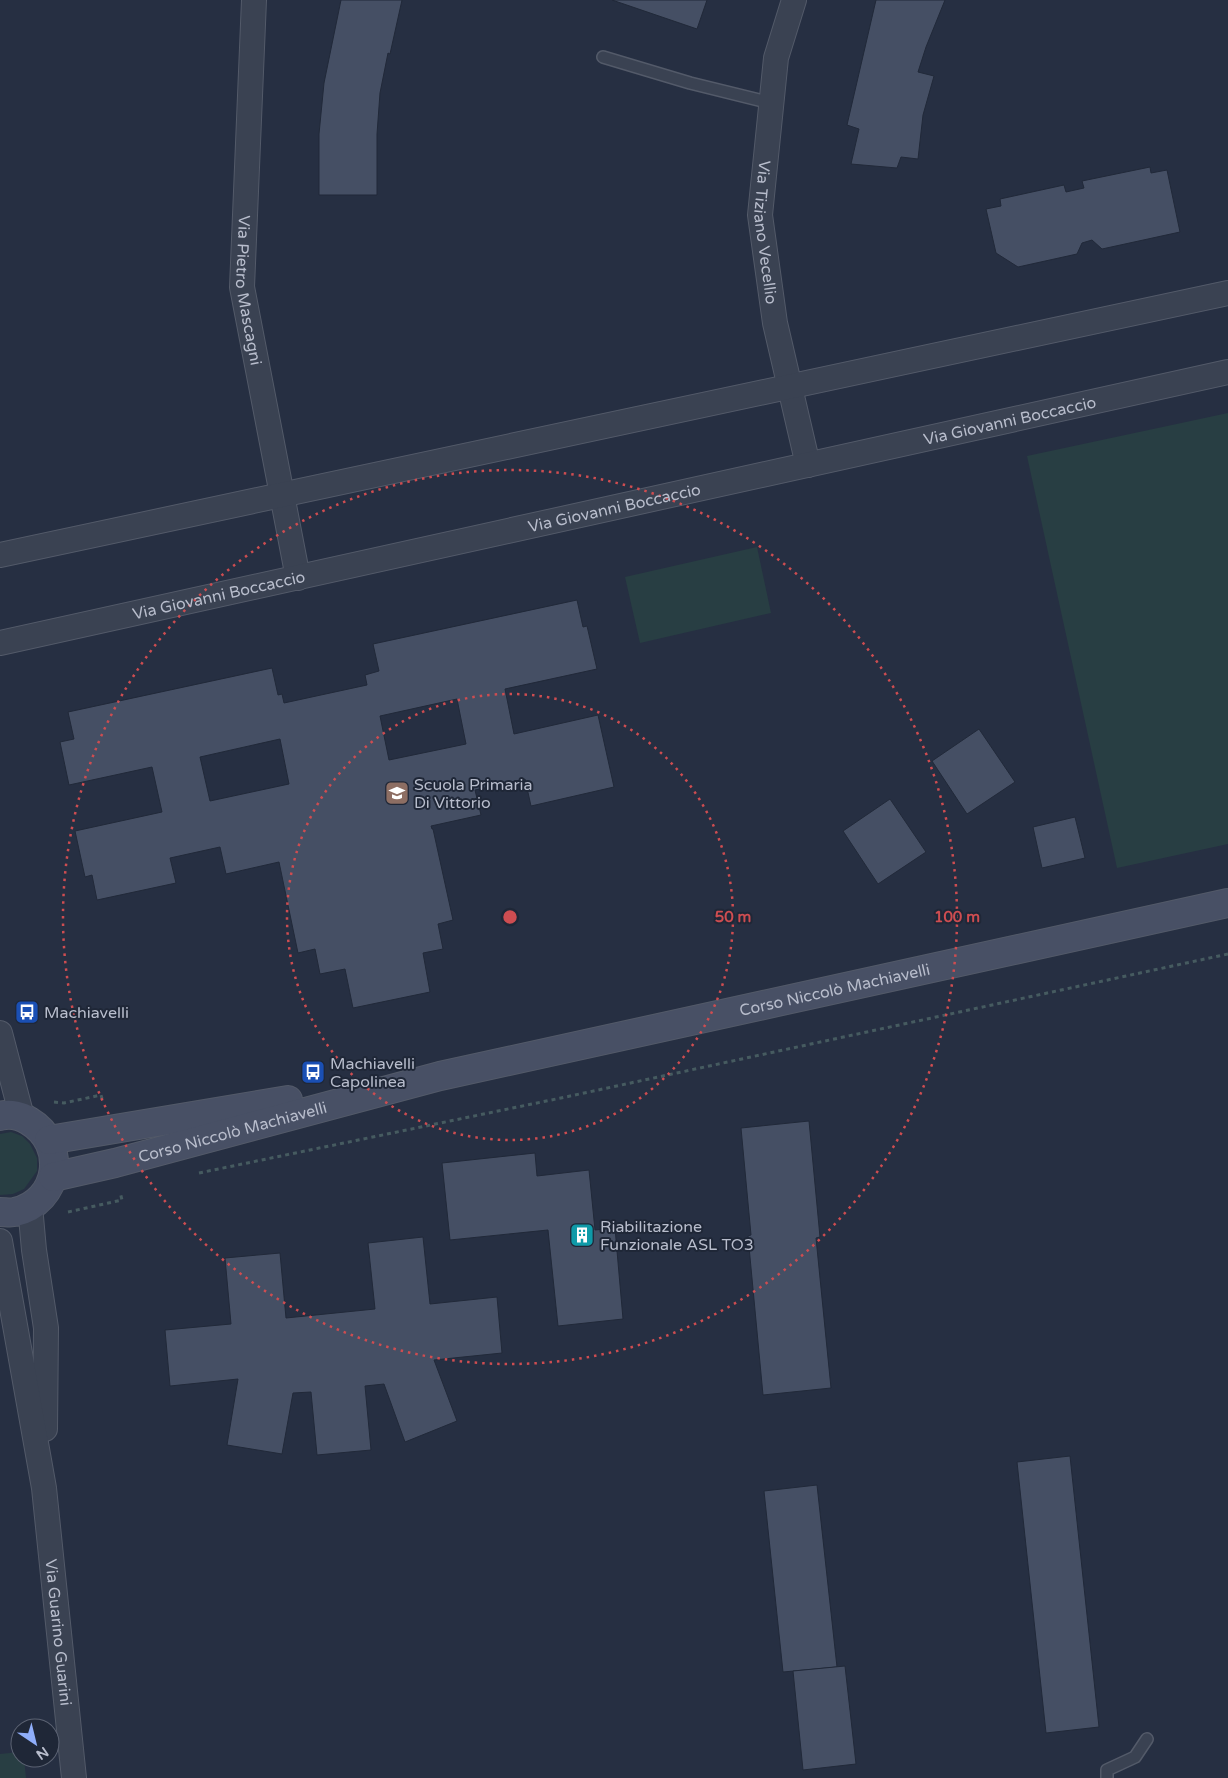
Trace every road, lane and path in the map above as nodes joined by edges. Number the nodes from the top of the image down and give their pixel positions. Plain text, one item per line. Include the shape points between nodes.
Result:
1 (254, 0) edge
2 (794, 0) edge
3 (603, 57) dead end
4 (771, 103) junction
5 (1228, 293) edge
6 (1228, 372) edge
7 (790, 386) junction
8 (808, 465) junction
9 (281, 495) junction
10 (0, 555) edge
11 (298, 578) junction
12 (0, 643) edge
13 (1228, 903) edge
14 (1228, 954) edge
15 (0, 1032) edge
16 (440, 1076) junction
17 (11, 1116) edge
18 (49, 1140) junction
19 (197, 1174) dead end
20 (54, 1177) junction
21 (30, 1206) junction
22 (0, 1212) edge
23 (0, 1241) edge
24 (44, 1488) junction
25 (1147, 1739) dead end
26 (74, 1778) edge
27 (1107, 1778) edge

1 - 9 street, Via Pietro Mascagni via 242,287
2 - 4 street, Via Tiziano Vecellio via 776,58
3 - 4 lane
4 - 7 street, Via Tiziano Vecellio via 760,215 775,324
5 - 7 street
6 - 8 street, Via Giovanni Boccaccio
7 - 8 street, Via Tiziano Vecellio
7 - 9 street
8 - 11 street, Via Giovanni Boccaccio
9 - 10 street
9 - 11 street, Via Pietro Mascagni
11 - 12 street, Via Giovanni Boccaccio
13 - 16 street, Corso Niccolò Machiavelli
14 - 19 path
15 - 17 street
16 - 18 street, Corso Niccolò Machiavelli
16 - 20 street, Corso Niccolò Machiavelli
17 - 18 street via 38,1126
18 - 20 street via 55,1158
20 - 21 street via 43,1195
21 - 22 street via 14,1213
21 - 24 street, Via Guarino Guarini via 46,1328
23 - 24 street, Via Guarino Guarini
24 - 26 street, Via Guarino Guarini
25 - 27 lane via 1135,1757 1107,1770

